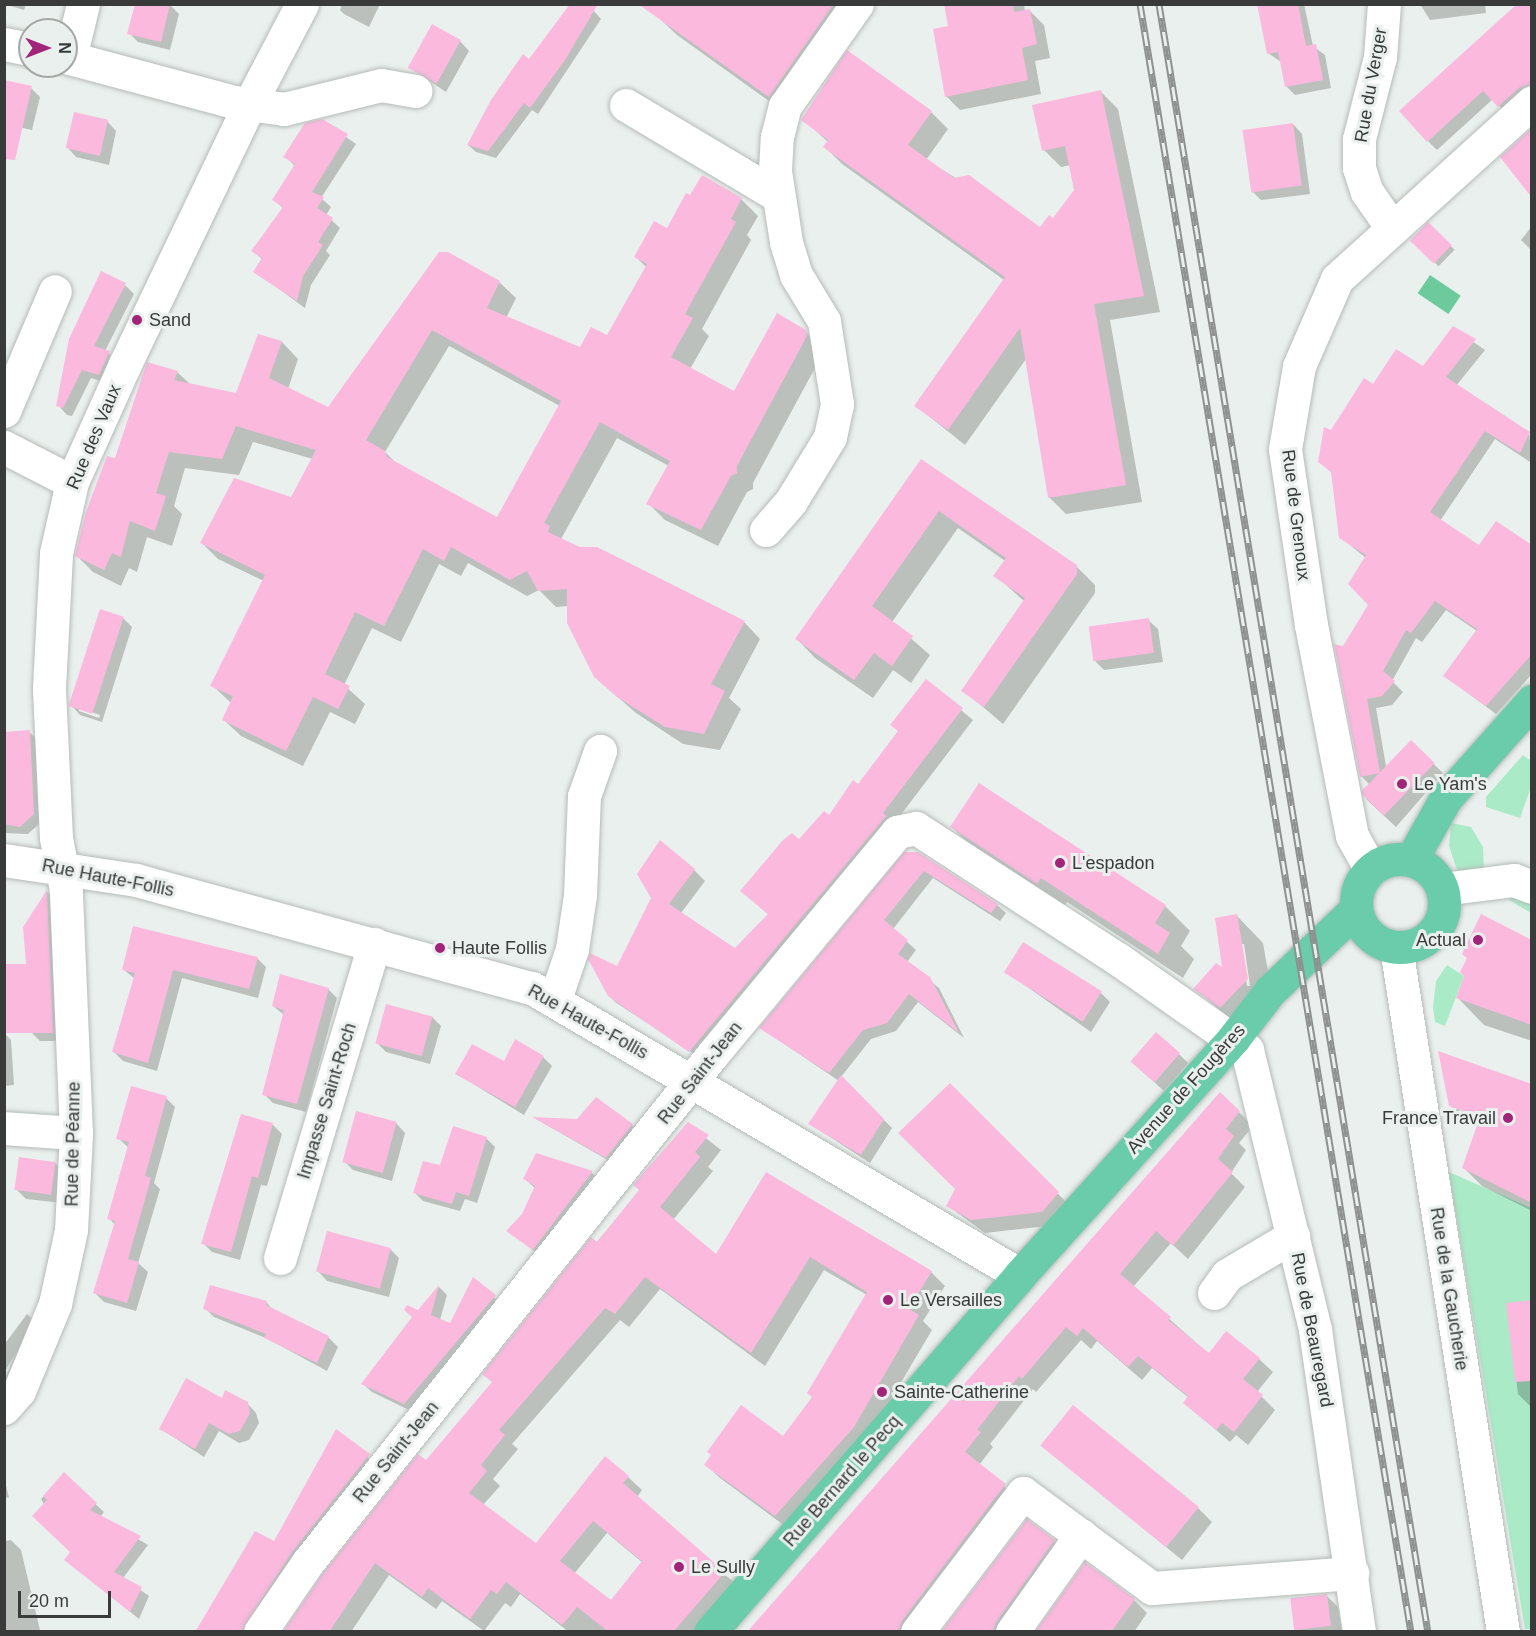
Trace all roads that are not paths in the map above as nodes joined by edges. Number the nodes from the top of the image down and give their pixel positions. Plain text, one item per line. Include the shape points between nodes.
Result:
1 (83, 4) edge
2 (302, 4) edge
3 (856, 4) edge
4 (1384, 4) edge
5 (78, 22) edge
6 (78, 61) edge
7 (415, 91) dead end
8 (1532, 102) edge
9 (249, 105) junction
10 (626, 105) dead end
11 (777, 195) junction
12 (1392, 228) junction
13 (54, 291) dead end
14 (4, 411) edge
15 (4, 447) edge
16 (72, 482) junction
17 (766, 530) dead end
18 (1532, 701) edge
19 (600, 751) dead end
20 (4, 860) edge
21 (1412, 860) junction
22 (59, 868) junction
23 (1371, 870) junction
24 (1532, 887) edge
25 (1442, 889) junction
26 (1356, 909) junction
27 (374, 944) junction
28 (1396, 947) junction
29 (555, 999) junction
30 (1233, 1039) junction
31 (693, 1083) junction
32 (4, 1128) edge
33 (76, 1133) junction
34 (1293, 1236) junction
35 (280, 1258) dead end
36 (1020, 1275) junction
37 (1214, 1293) dead end
38 (4, 1408) edge
39 (1081, 1535) junction
40 (1352, 1573) junction
41 (260, 1632) edge
42 (710, 1632) edge
43 (917, 1632) edge
44 (1012, 1632) edge
45 (1359, 1632) edge
46 (1503, 1632) edge

1 - 5 street
2 - 9 street, Rue des Vaux
3 - 11 street via 785,106 777,137
4 - 12 street, Rue du Verger via 1380,57 1359,139 1359,168 1367,192
6 - 9 street
7 - 9 street via 381,85 284,109
8 - 12 street, Rue de Grenoux
9 - 16 street, Rue des Vaux
10 - 11 street
11 - 17 street via 796,275 824,321 837,404 830,437 791,501
12 - 23 street, Rue de Grenoux via 1337,279 1299,366 1285,449 1311,625 1350,824
13 - 14 street
15 - 16 street, Rue des Vaux
16 - 22 street, Rue des Vaux via 56,553 49,688
18 - 21 main road via 1446,798
19 - 29 street via 584,796 579,905 572,949
20 - 22 street, Rue Haute-Follis
21 - 23 main road via 1390,860
21 - 25 main road via 1435,876
22 - 27 street, Rue Haute-Follis via 136,880
22 - 33 street, Rue de Péanne via 66,890
23 - 26 main road via 1362,881
24 - 25 street via 1514,880
25 - 28 main road via 1442,918 1434,931 1424,941
26 - 28 main road via 1365,930 1374,939
26 - 30 main road, Avenue de Fougères via 1270,992
27 - 29 street, Rue Haute-Follis via 532,988
27 - 35 street, Impasse Saint-Roch
28 - 46 street, Rue de la Gaucherie
29 - 31 street, Rue Haute-Follis
30 - 31 street, Rue Saint-Jean via 1128,965 916,828 897,832
30 - 34 street, Rue de Beauregard via 1247,1050
30 - 36 main road, Avenue de Fougères
31 - 36 street, Rue Haute-Follis
31 - 41 street, Rue Saint-Jean via 308,1562
32 - 33 street
33 - 38 street, Rue de Péanne via 71,1230 55,1304 19,1391
34 - 37 street via 1227,1275
34 - 40 street, Rue de Beauregard via 1315,1330
36 - 42 main road, Rue Bernard le Pecq
39 - 40 street via 1152,1588
39 - 43 street via 1023,1493
39 - 44 street
40 - 45 street, Rue de Beauregard

